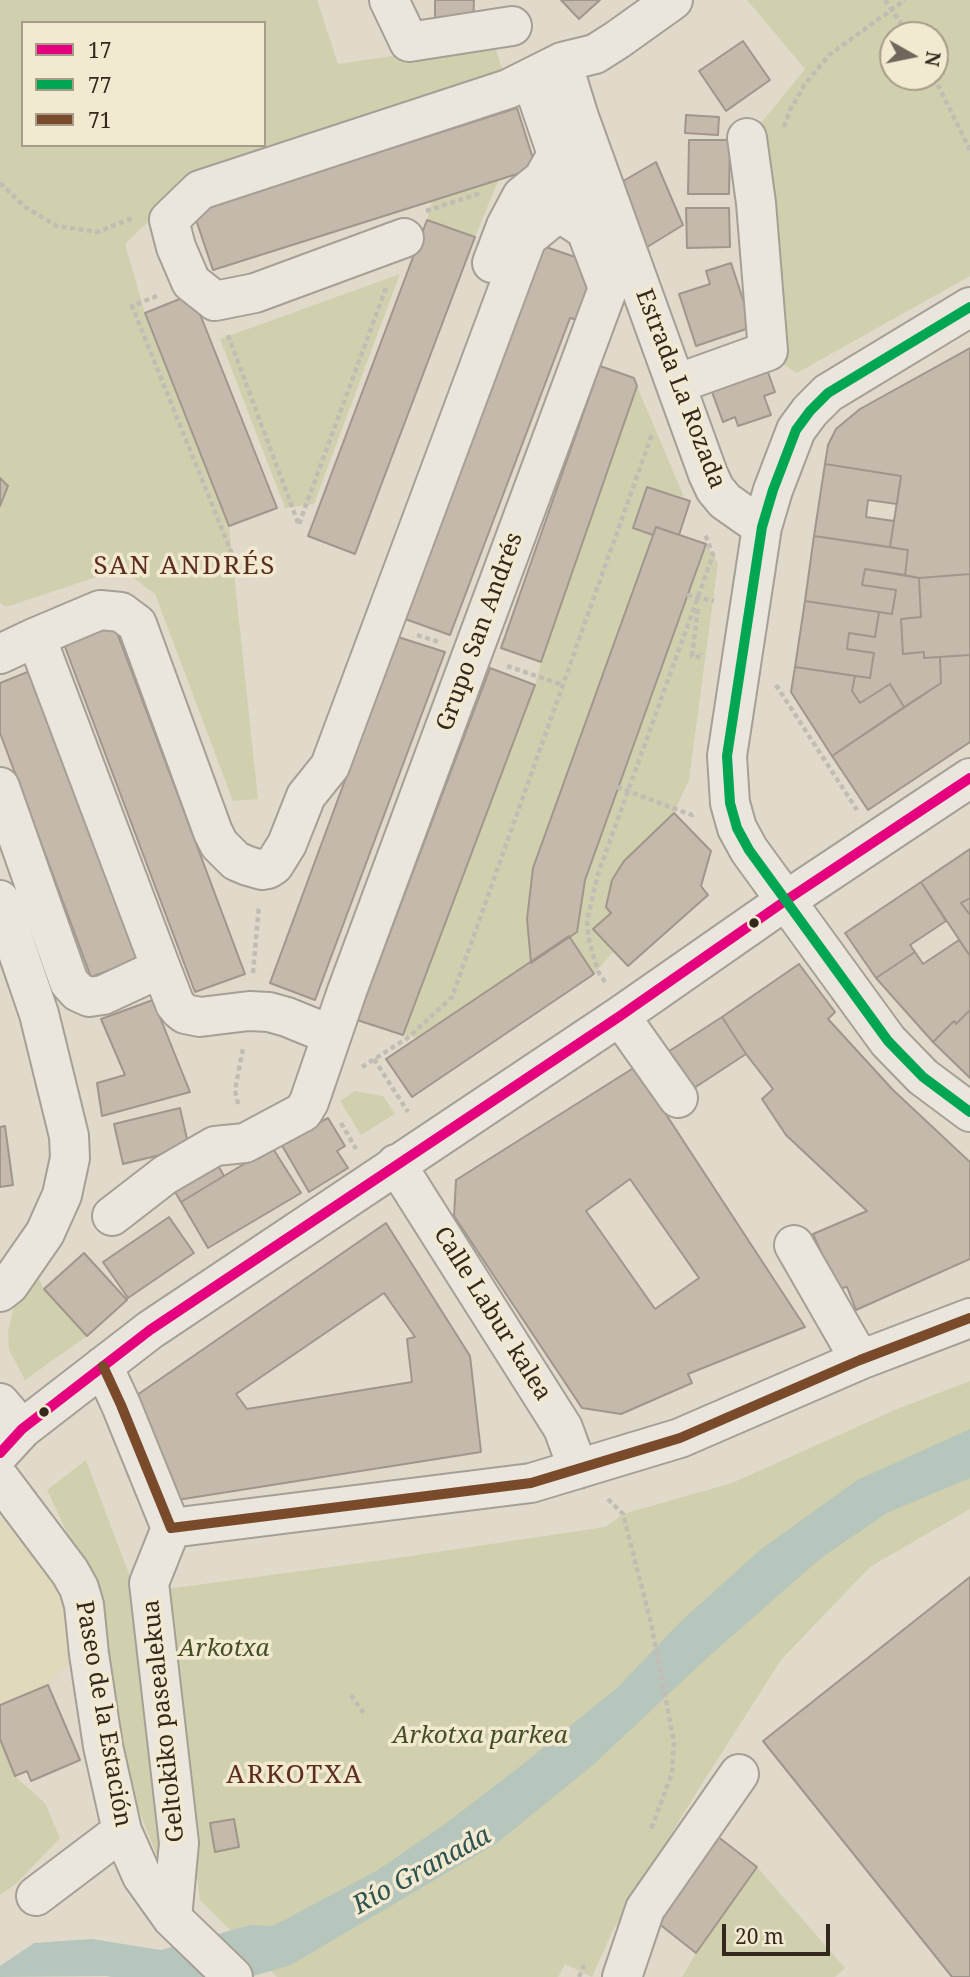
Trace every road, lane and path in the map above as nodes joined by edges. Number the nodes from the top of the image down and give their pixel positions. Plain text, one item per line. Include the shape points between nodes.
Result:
1 (389, 0) edge
2 (673, 0) edge
3 (885, 0) edge
4 (905, 0) edge
5 (892, 10) junction
6 (508, 13) edge
7 (899, 21) edge
8 (547, 69) junction
9 (941, 91) edge
10 (764, 136) joint
11 (970, 150) edge
12 (557, 154) junction
13 (0, 183) edge
14 (522, 196) junction
15 (169, 220) junction
16 (586, 230) junction
17 (404, 238) junction
18 (203, 291) junction
19 (970, 307) edge
20 (676, 384) junction
21 (654, 429) dead end
22 (762, 527) junction
23 (703, 530) dead end
24 (232, 554) dead end
25 (687, 596) dead end
26 (699, 598) junction
27 (711, 612) dead end
28 (36, 637) junction
29 (745, 638) junction
30 (704, 646) dead end
31 (0, 654) edge
32 (536, 676) dead end
33 (563, 685) junction
34 (970, 778) edge
35 (0, 787) edge
36 (617, 787) dead end
37 (628, 791) junction
38 (306, 796) junction
39 (676, 809) dead end
40 (876, 840) junction
41 (0, 900) edge
42 (785, 901) junction
43 (161, 968) junction
44 (623, 1014) junction
45 (331, 1035) junction
46 (244, 1044) dead end
47 (374, 1059) junction
48 (319, 1086) junction
49 (235, 1090) dead end
50 (678, 1098) dead end
51 (970, 1112) edge
52 (410, 1116) dead end
53 (386, 1172) junction
54 (112, 1216) dead end
55 (794, 1245) dead end
56 (0, 1292) edge
57 (970, 1318) edge
58 (860, 1360) junction
59 (103, 1366) junction
60 (7, 1428) edge
61 (578, 1469) junction
62 (0, 1479) edge
63 (171, 1528) junction
64 (351, 1695) dead end
65 (365, 1715) dead end
66 (674, 1742) dead end
67 (740, 1774) dead end
68 (122, 1831) junction
69 (36, 1896) dead end
70 (172, 1918) junction
71 (233, 1977) edge
72 (622, 1977) edge

1 - 6 street, Estrada La Rozada via 409,42
2 - 8 street via 595,54
3 - 5 path
4 - 5 path
5 - 7 path
5 - 10 path via 829,55 790,110
6 - 8 street, Estrada La Rozada
8 - 12 street, Grupo San Andrés
8 - 15 street via 508,89 200,190
8 - 20 street, Estrada La Rozada via 579,117
9 - 11 path
10 - 20 street via 756,203 768,351
12 - 14 street via 543,179
12 - 16 street, Grupo San Andrés
13 - 15 path via 57,226 98,232 143,214 156,225
14 - 17 path via 513,183 412,215
14 - 38 street via 506,226 312,757
15 - 18 street via 176,247
16 - 38 street via 559,212 527,238 330,766
16 - 45 street, Grupo San Andrés via 608,288
17 - 18 street via 254,293
17 - 18 path via 299,524
18 - 24 path via 132,306
19 - 22 street via 828,393 810,411 796,430
20 - 22 street, Estrada La Rozada via 715,489
21 - 33 path
22 - 29 street
23 - 26 path via 713,555
25 - 26 path
26 - 27 path via 713,601
26 - 30 path via 692,656 701,657
26 - 37 path
28 - 31 street
28 - 38 street via 100,610 121,612 136,624 213,832 236,861 262,870 274,865
28 - 43 street
29 - 40 path
29 - 42 street via 727,756 730,803 749,850
32 - 33 path
33 - 47 path via 452,997 409,1037
34 - 40 street
35 - 43 street via 69,982 89,997 103,995
36 - 37 path
37 - 39 path
37 - 44 path via 598,874 587,921 599,972
40 - 42 street
41 - 56 street via 39,1014 69,1136 70,1158 62,1195 45,1233
42 - 44 street
42 - 51 street via 888,1041 923,1077
43 - 45 street via 185,1014 268,1012
44 - 50 street
44 - 53 street
45 - 48 street, Grupo San Andrés
46 - 49 path
47 - 48 path
47 - 52 path
48 - 53 path
48 - 54 street, Grupo San Andrés via 303,1112 245,1143 215,1146 165,1175
53 - 59 street
53 - 61 street, Calle Labur kalea via 564,1428
55 - 58 street
57 - 58 street
58 - 61 street via 680,1438
59 - 60 street
59 - 63 street
61 - 63 street via 520,1485
61 - 66 path via 623,1514 651,1623
62 - 68 street, Paseo de la Estación via 79,1588 103,1746
63 - 70 street, Geltokiko pasealekua via 149,1583 178,1843
64 - 65 path
67 - 72 street via 645,1909
68 - 69 street
68 - 70 street, Paseo de la Estación via 142,1876
70 - 71 street, Paseo de la Estación

